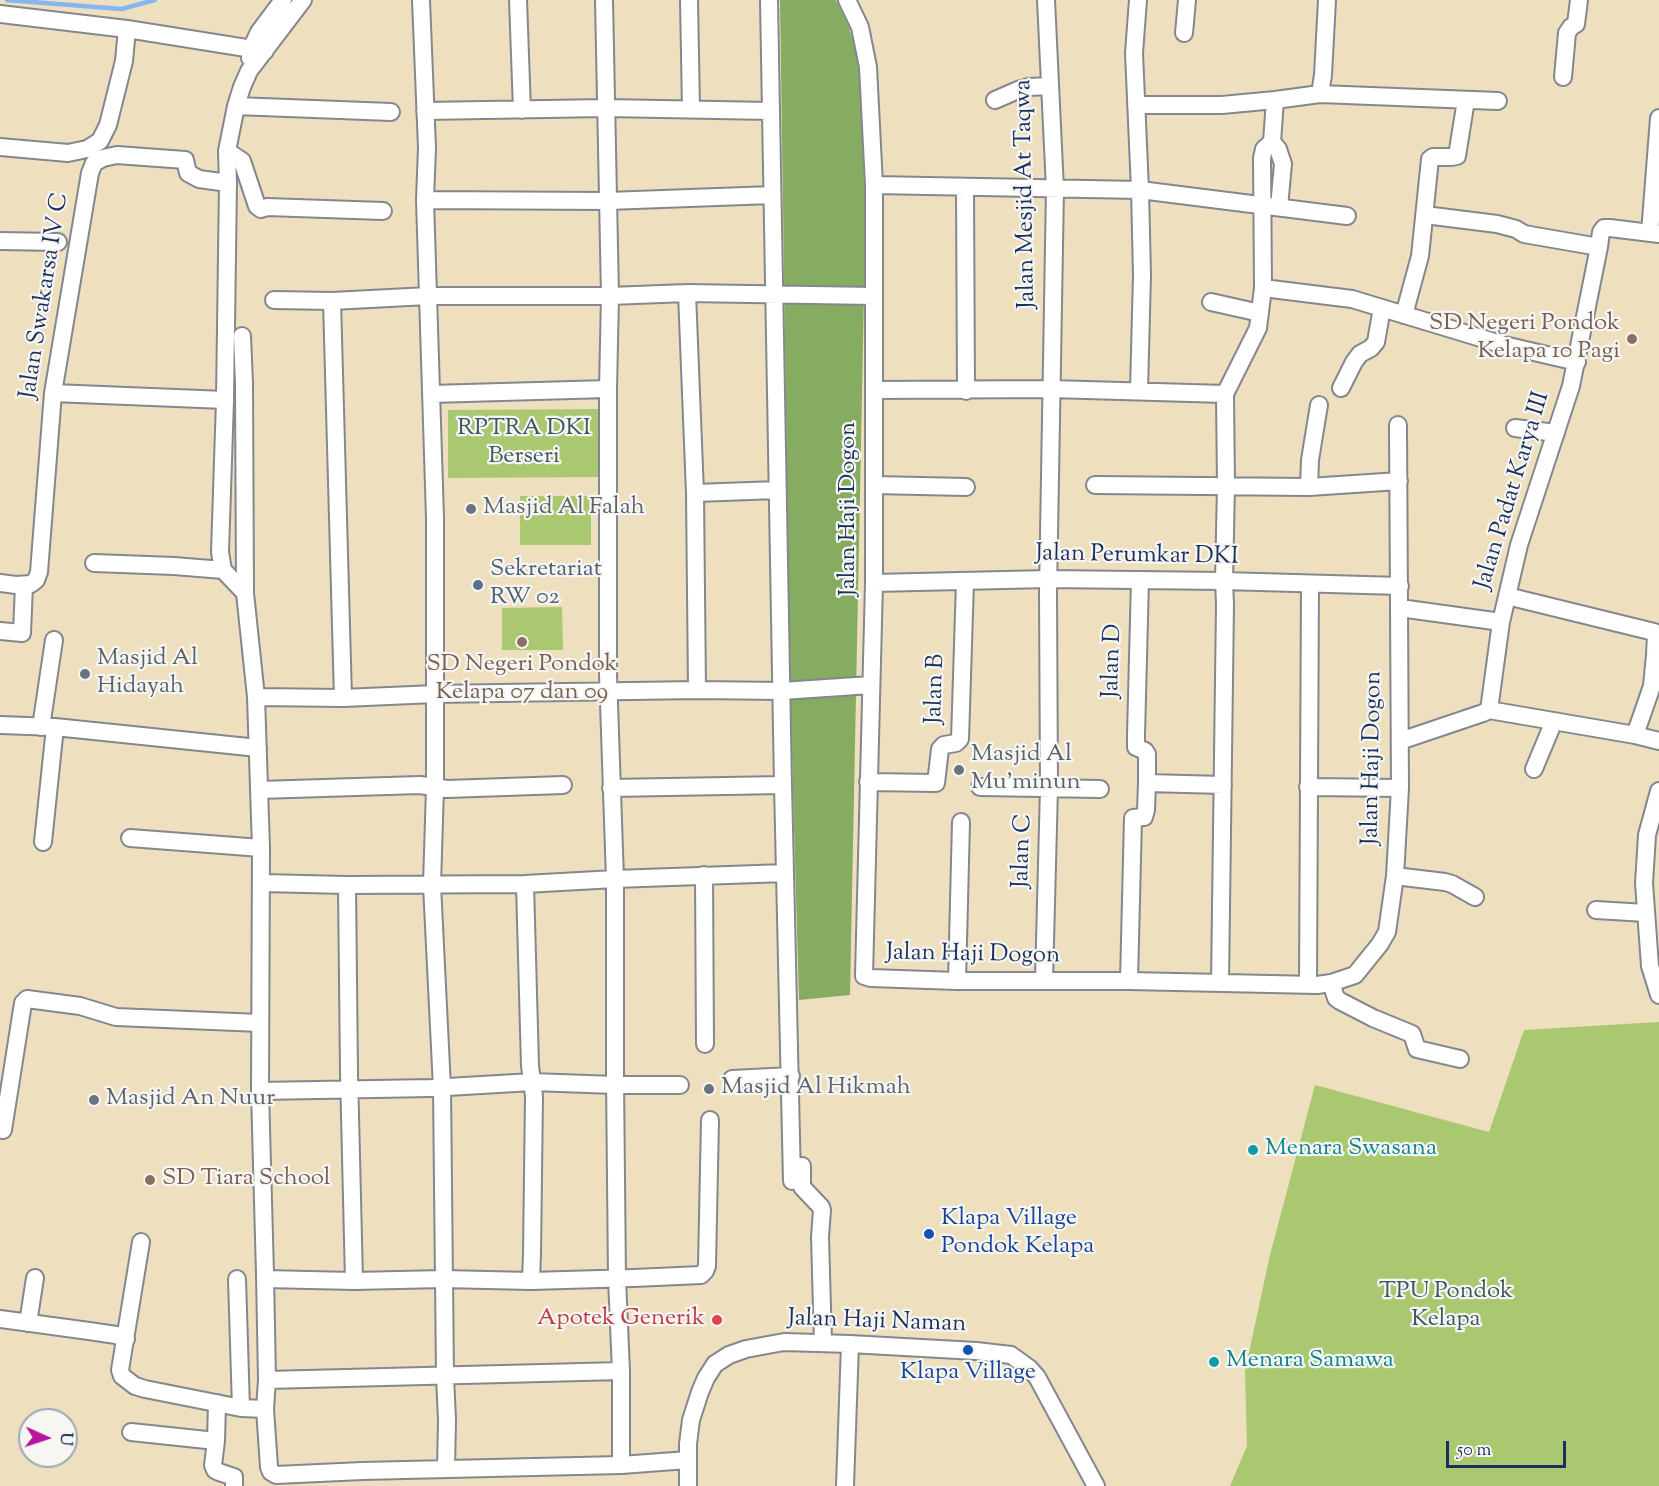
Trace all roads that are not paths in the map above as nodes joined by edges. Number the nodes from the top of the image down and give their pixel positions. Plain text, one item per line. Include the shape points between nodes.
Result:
1 (283, 0) edge
2 (303, 0) edge
3 (421, 0) edge
4 (518, 0) edge
5 (604, 0) edge
6 (689, 0) edge
7 (769, 0) edge
8 (847, 0) edge
9 (1046, 0) edge
10 (1138, 0) edge
11 (1187, 0) edge
12 (1327, 0) edge
13 (1579, 0) edge
14 (0, 14) edge
15 (128, 29) junction
16 (1184, 33) dead end
17 (258, 50) junction
18 (1563, 76) dead end
19 (1050, 86) junction
20 (1320, 94) junction
21 (995, 100) dead end
22 (1275, 100) junction
23 (1466, 100) junction
24 (1498, 101) dead end
25 (1136, 105) junction
26 (236, 106) junction
27 (606, 108) junction
28 (691, 109) junction
29 (522, 110) junction
30 (425, 111) junction
31 (771, 111) junction
32 (391, 112) dead end
33 (1659, 118) edge
34 (1272, 142) junction
35 (0, 147) edge
36 (227, 151) junction
37 (228, 183) junction
38 (874, 185) junction
39 (965, 188) junction
40 (1055, 189) junction
41 (1140, 190) junction
42 (772, 195) junction
43 (425, 200) junction
44 (608, 201) junction
45 (1262, 205) junction
46 (1279, 207) junction
47 (383, 211) dead end
48 (1425, 215) junction
49 (1347, 216) dead end
50 (1654, 234) edge
51 (0, 241) edge
52 (58, 242) dead end
53 (1599, 248) junction
54 (1263, 288) junction
55 (687, 293) junction
56 (774, 295) junction
57 (428, 296) junction
58 (610, 296) junction
59 (874, 296) junction
60 (274, 300) dead end
61 (332, 301) junction
62 (1210, 302) dead end
63 (1382, 308) junction
64 (1260, 313) junction
65 (1404, 315) junction
66 (242, 336) dead end
67 (1576, 362) junction
68 (608, 388) junction
69 (1341, 388) dead end
70 (1050, 389) junction
71 (874, 390) junction
72 (1139, 390) junction
73 (966, 391) junction
74 (53, 393) junction
75 (431, 394) junction
76 (1225, 394) junction
77 (225, 400) junction
78 (1319, 405) dead end
79 (1398, 425) dead end
80 (1515, 428) dead end
81 (1556, 433) junction
82 (1399, 482) junction
83 (874, 485) junction
84 (1095, 485) dead end
85 (1226, 485) junction
86 (966, 487) dead end
87 (1309, 487) junction
88 (778, 490) junction
89 (695, 493) junction
90 (94, 563) dead end
91 (223, 570) junction
92 (1048, 579) junction
93 (1140, 580) junction
94 (1224, 581) junction
95 (965, 582) junction
96 (0, 583) edge
97 (874, 583) junction
98 (1310, 584) junction
99 (28, 585) junction
100 (1400, 586) junction
101 (244, 593) junction
102 (1507, 596) junction
103 (1400, 608) junction
104 (1501, 622) junction
105 (0, 631) edge
106 (54, 640) dead end
107 (871, 686) junction
108 (696, 690) junction
109 (782, 691) junction
110 (609, 692) junction
111 (435, 694) junction
112 (256, 696) junction
113 (343, 698) junction
114 (1489, 710) junction
115 (1554, 721) junction
116 (0, 725) edge
117 (48, 727) junction
118 (1635, 735) junction
119 (1400, 741) junction
120 (1659, 741) edge
121 (258, 748) junction
122 (1534, 769) dead end
123 (868, 782) junction
124 (1147, 783) junction
125 (563, 785) dead end
126 (783, 785) junction
127 (1223, 785) junction
128 (435, 787) junction
129 (980, 787) dead end
130 (1049, 787) junction
131 (1308, 787) junction
132 (611, 788) junction
133 (1400, 788) junction
134 (1100, 789) dead end
135 (260, 790) junction
136 (1659, 791) edge
137 (961, 822) dead end
138 (130, 838) dead end
139 (43, 843) dead end
140 (261, 848) junction
141 (785, 873) junction
142 (704, 875) junction
143 (1395, 876) junction
144 (615, 879) junction
145 (262, 883) junction
146 (347, 885) junction
147 (432, 885) junction
148 (525, 885) junction
149 (1475, 897) dead end
150 (1596, 910) dead end
151 (1646, 913) junction
152 (957, 981) junction
153 (1044, 981) junction
154 (1129, 981) junction
155 (1220, 983) junction
156 (1331, 983) junction
157 (1308, 984) junction
158 (1659, 995) edge
159 (260, 1023) junction
160 (705, 1044) dead end
161 (1460, 1059) dead end
162 (795, 1075) junction
163 (732, 1079) dead end
164 (532, 1082) junction
165 (680, 1084) dead end
166 (615, 1085) junction
167 (442, 1088) junction
168 (260, 1091) junction
169 (350, 1091) junction
170 (710, 1120) dead end
171 (3, 1130) dead end
172 (141, 1242) dead end
173 (35, 1278) dead end
174 (237, 1279) dead end
175 (265, 1279) junction
176 (443, 1279) junction
177 (617, 1279) junction
178 (354, 1281) junction
179 (531, 1281) junction
180 (0, 1319) edge
181 (28, 1323) junction
182 (126, 1340) junction
183 (823, 1343) junction
184 (850, 1344) junction
185 (621, 1371) junction
186 (445, 1376) junction
187 (267, 1380) junction
188 (217, 1403) junction
189 (242, 1408) junction
190 (265, 1409) junction
191 (131, 1432) dead end
192 (216, 1441) junction
193 (688, 1460) junction
194 (621, 1465) junction
195 (446, 1469) junction
196 (234, 1486) edge
197 (688, 1486) edge
198 (845, 1486) edge
199 (1096, 1486) edge

1 - 17 street via 259,32
2 - 17 street
3 - 30 street
4 - 29 street
5 - 27 street
6 - 28 street
7 - 31 street
8 - 38 street, Jalan Haji Dogon via 860,27 868,67
9 - 19 street, Jalan Mesjid At Taqwa
10 - 25 street
11 - 16 street
12 - 20 street
13 - 18 street via 1576,24 1567,33
14 - 15 street
15 - 17 street
15 - 35 street via 124,61 108,125 100,141 68,153
17 - 26 street
19 - 21 street via 1029,87
19 - 40 street, Jalan Mesjid At Taqwa
20 - 22 street
20 - 23 street
22 - 25 street via 1222,105
22 - 34 street
23 - 24 street
23 - 48 street via 1457,156 1430,159
25 - 41 street
26 - 32 street
26 - 36 street
27 - 28 street
27 - 29 street
27 - 44 street
28 - 31 street
29 - 30 street
30 - 43 street
31 - 42 street
33 - 50 street
34 - 45 street via 1264,149 1262,158
34 - 46 street via 1283,164
36 - 37 street
36 - 47 street via 242,161 261,209
37 - 74 street, Jalan Swakarsa IV C via 199,179 188,173 185,160 117,155 94,163
37 - 77 street
38 - 39 street
38 - 59 street, Jalan Haji Dogon
39 - 40 street
39 - 73 street
40 - 41 street
40 - 70 street, Jalan Mesjid At Taqwa
41 - 45 street
41 - 72 street
42 - 44 street
42 - 56 street
43 - 44 street
43 - 57 street
44 - 58 street
45 - 46 street
45 - 54 street
46 - 49 street
48 - 53 street via 1497,224 1524,234
48 - 65 street via 1420,256
50 - 53 street, Jalan Padat Karya III via 1604,228
51 - 52 street
53 - 67 street, Jalan Padat Karya III
54 - 63 street via 1352,299
54 - 64 street
55 - 56 street
55 - 58 street
55 - 89 street
56 - 59 street
56 - 88 street
57 - 58 street
57 - 61 street
57 - 75 street
58 - 68 street
59 - 71 street, Jalan Haji Dogon
60 - 61 street
61 - 113 street
62 - 64 street
63 - 65 street
63 - 69 street via 1376,342 1360,354
64 - 76 street via 1258,328
65 - 67 street
66 - 101 street
67 - 81 street, Jalan Padat Karya III
68 - 75 street
68 - 110 street
70 - 72 street
70 - 73 street
70 - 92 street, Jalan Mesjid At Taqwa
71 - 73 street
71 - 83 street, Jalan Haji Dogon
72 - 76 street
74 - 77 street
74 - 99 street, Jalan Swakarsa IV C via 39,572
75 - 111 street
76 - 85 street
77 - 91 street via 220,552
78 - 87 street
79 - 82 street, Jalan Haji Dogon
80 - 81 street
81 - 102 street, Jalan Padat Karya III via 1519,545
82 - 87 street
82 - 100 street, Jalan Haji Dogon
83 - 86 street
83 - 97 street, Jalan Haji Dogon
84 - 85 street
85 - 87 street
85 - 94 street
88 - 89 street
88 - 109 street
89 - 108 street
90 - 91 street
91 - 101 street
92 - 93 street, Jalan Perumkar DKI
92 - 95 street, Jalan Perumkar DKI
92 - 130 street, Jalan C
93 - 94 street, Jalan Perumkar DKI
93 - 124 street, Jalan D via 1136,743 1147,754
94 - 98 street, Jalan Perumkar DKI
94 - 127 street
95 - 97 street, Jalan Perumkar DKI
95 - 123 street, Jalan B via 960,739 940,749 936,783
96 - 99 street
97 - 107 street, Jalan Haji Dogon
98 - 100 street, Jalan Perumkar DKI
98 - 131 street
99 - 105 street, Jalan Swakarsa IV C via 22,633
100 - 103 street, Jalan Haji Dogon
101 - 112 street
102 - 104 street, Jalan Padat Karya III
102 - 118 street via 1654,632 1652,686
103 - 104 street
103 - 119 street, Jalan Haji Dogon
104 - 114 street, Jalan Padat Karya III
106 - 117 street
107 - 109 street
107 - 123 street, Jalan Haji Dogon
108 - 109 street
108 - 110 street
109 - 126 street
110 - 111 street
110 - 132 street
111 - 113 street
111 - 128 street
112 - 113 street
112 - 121 street
114 - 115 street
114 - 119 street
115 - 118 street
115 - 122 street
116 - 117 street
117 - 121 street
117 - 139 street
118 - 120 street
119 - 133 street, Jalan Haji Dogon
121 - 135 street
123 - 152 street, Jalan Haji Dogon via 863,975
124 - 127 street
124 - 154 street via 1144,817 1133,818
125 - 128 street
126 - 132 street
126 - 141 street
127 - 155 street
128 - 135 street
128 - 147 street
129 - 130 street
130 - 134 street
130 - 153 street, Jalan C
131 - 133 street
131 - 157 street
132 - 144 street
133 - 143 street, Jalan Haji Dogon
135 - 140 street
136 - 151 street via 1647,835
137 - 152 street
138 - 140 street
140 - 145 street
141 - 142 street
141 - 162 street
142 - 144 street
142 - 160 street
143 - 149 street via 1445,882
143 - 156 street, Jalan Haji Dogon via 1387,932 1355,975
144 - 148 street
144 - 166 street
145 - 146 street
145 - 159 street
146 - 147 street
146 - 169 street
147 - 148 street
147 - 167 street
148 - 164 street
150 - 151 street
151 - 158 street via 1650,966
152 - 153 street, Jalan Haji Dogon
153 - 154 street, Jalan Haji Dogon
154 - 155 street, Jalan Haji Dogon
155 - 157 street, Jalan Haji Dogon
156 - 157 street, Jalan Haji Dogon
156 - 161 street via 1336,998 1412,1034 1417,1049
159 - 168 street
159 - 171 street via 116,1017 80,1006 27,999 23,1003
162 - 163 street
162 - 183 street via 797,1184 822,1210
164 - 166 street
164 - 167 street
164 - 179 street
165 - 166 street
166 - 177 street
167 - 169 street
167 - 176 street
168 - 169 street
168 - 175 street
169 - 178 street
170 - 177 street via 705,1271 701,1275
172 - 182 street
173 - 181 street
174 - 189 street
175 - 178 street
175 - 187 street
176 - 178 street
176 - 179 street
176 - 186 street
177 - 179 street
177 - 185 street
180 - 181 street
181 - 182 street via 116,1335
182 - 188 street via 120,1370 125,1380 145,1389
183 - 184 street, Jalan Haji Naman
183 - 193 street, Jalan Haji Naman via 765,1345 729,1355 715,1364 694,1408
184 - 198 street
184 - 199 street, Jalan Haji Naman via 1011,1355 1037,1377
185 - 186 street
185 - 194 street
186 - 187 street
186 - 195 street
187 - 190 street
188 - 189 street
188 - 192 street
189 - 190 street
190 - 195 street via 269,1467 276,1475
191 - 192 street
192 - 196 street via 213,1465 215,1470 234,1477
193 - 194 street
193 - 197 street, Jalan Haji Naman
194 - 195 street

